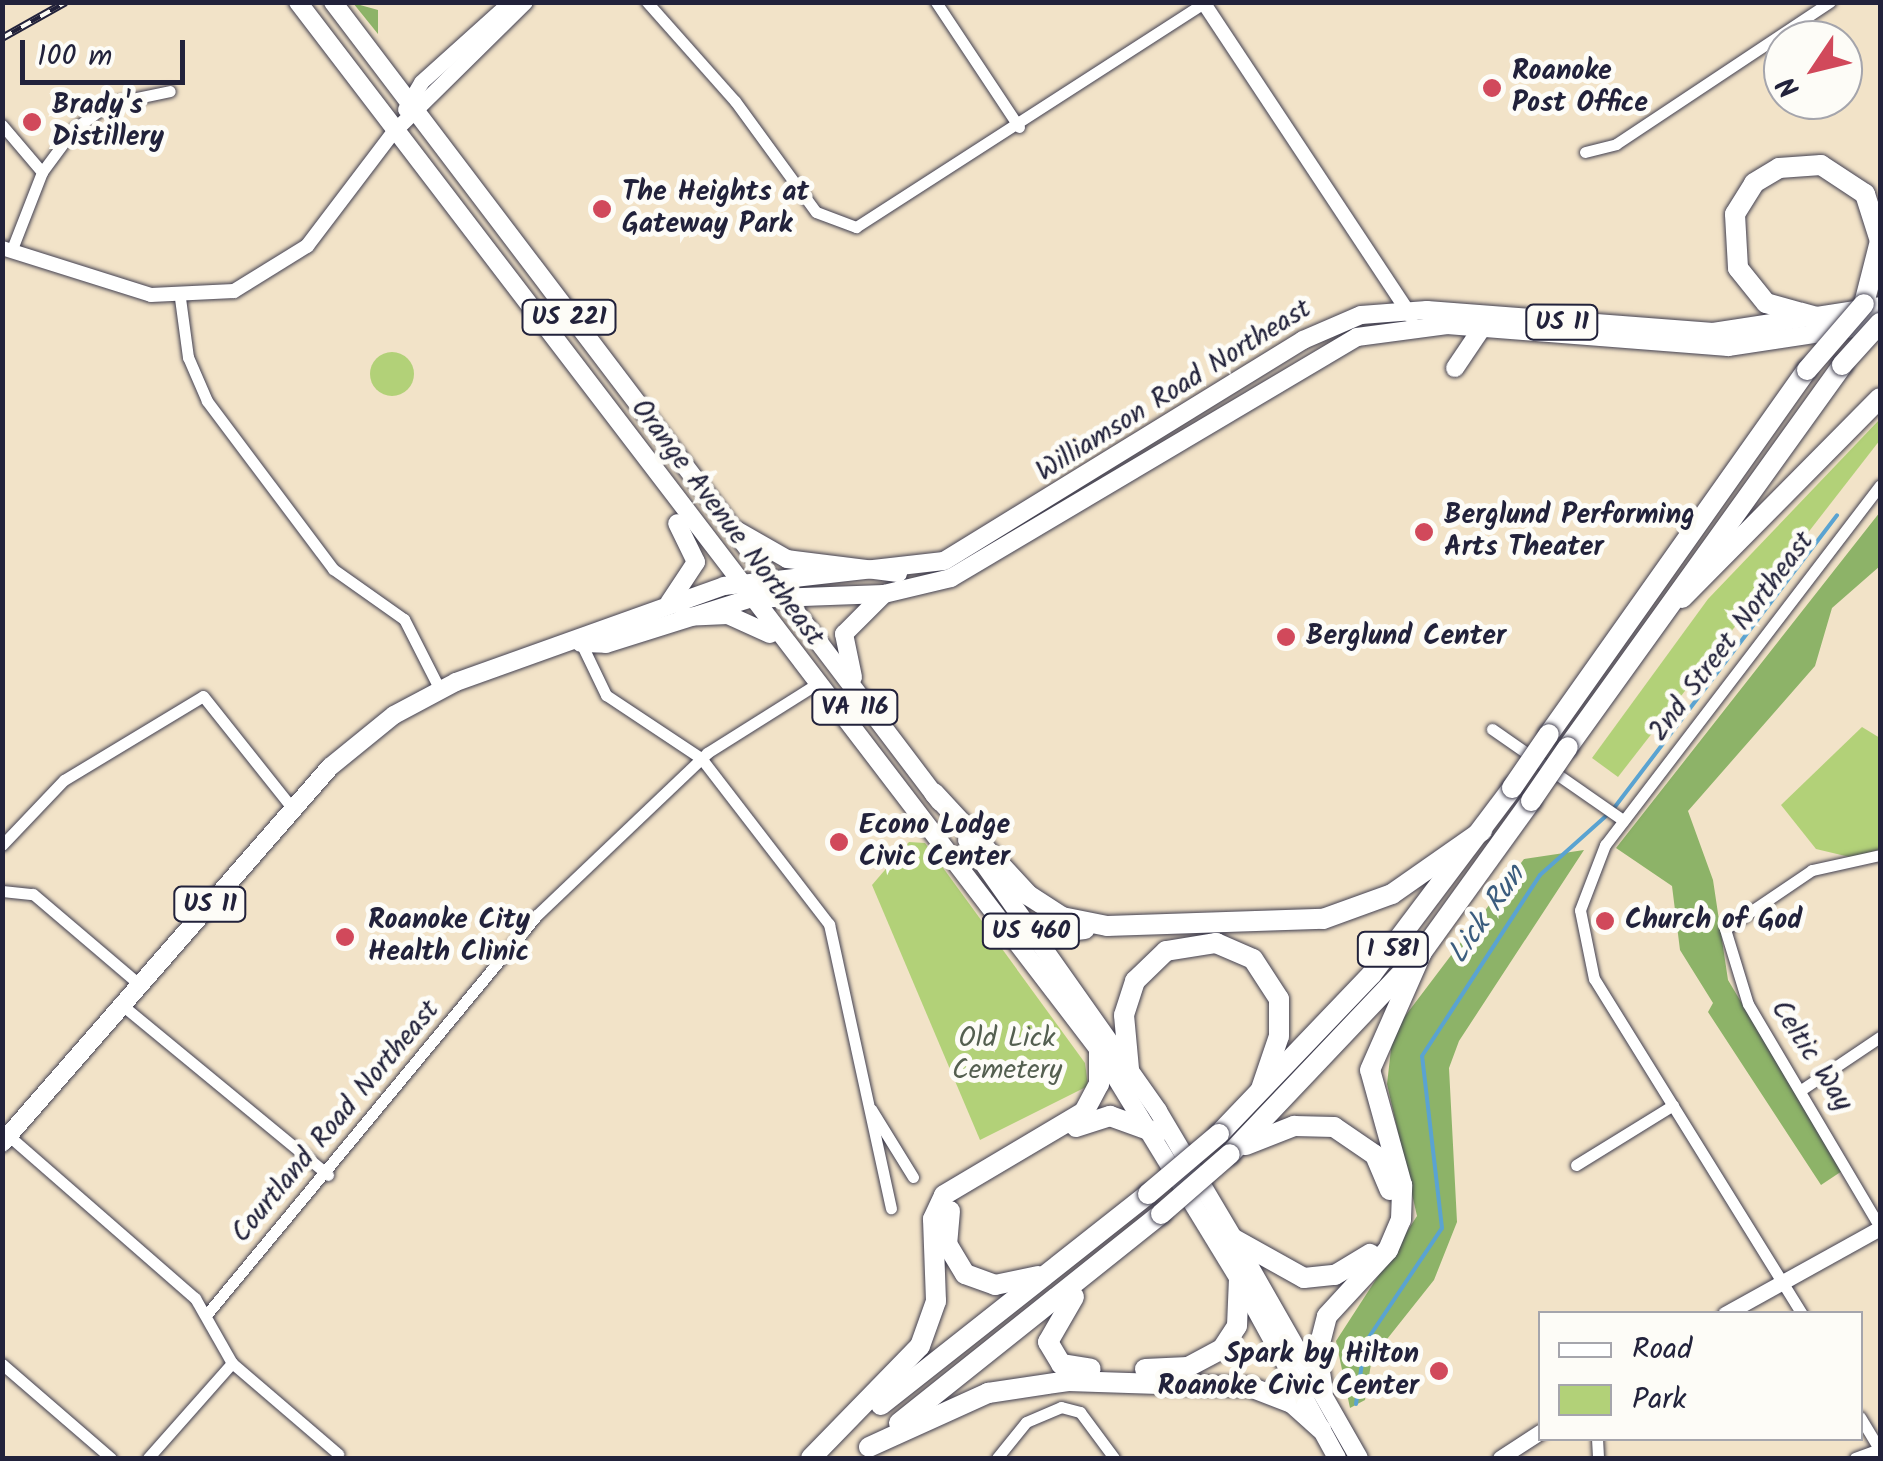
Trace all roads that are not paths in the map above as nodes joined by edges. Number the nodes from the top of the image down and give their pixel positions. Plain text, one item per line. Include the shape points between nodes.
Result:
1 (298, 2) edge
2 (333, 2) edge
3 (510, 2) edge
4 (525, 2) edge
5 (647, 2) edge
6 (936, 2) edge
7 (1830, 2) edge
8 (1203, 3) edge
9 (170, 91) dead end
10 (412, 109) junction
11 (2, 125) edge
12 (1018, 127) junction
13 (395, 130) junction
14 (1586, 152) dead end
15 (42, 172) junction
16 (7, 249) edge
17 (1880, 286) edge
18 (180, 298) junction
19 (1872, 305) edge
20 (1411, 318) junction
21 (1826, 320) junction
22 (1880, 323) edge
23 (1482, 328) junction
24 (1456, 368) dead end
25 (1880, 401) edge
26 (639, 453) junction
27 (1880, 485) edge
28 (722, 519) junction
29 (898, 573) junction
30 (760, 589) junction
31 (884, 594) junction
32 (669, 603) junction
33 (684, 617) junction
34 (1651, 626) junction
35 (782, 643) junction
36 (581, 644) junction
37 (815, 685) junction
38 (440, 690) junction
39 (880, 726) junction
40 (1492, 729) dead end
41 (701, 758) junction
42 (934, 793) junction
43 (293, 808) junction
44 (947, 812) junction
45 (1611, 812) junction
46 (1482, 831) junction
47 (2, 844) edge
48 (1880, 856) edge
49 (2, 891) edge
50 (1107, 926) junction
51 (1034, 935) junction
52 (1422, 952) junction
53 (140, 985) junction
54 (122, 1005) junction
55 (1880, 1037) edge
56 (1099, 1050) junction
57 (1128, 1069) junction
58 (1804, 1088) junction
59 (1258, 1096) junction
60 (864, 1097) junction
61 (1673, 1106) junction
62 (1157, 1133) junction
63 (6, 1140) edge
64 (1232, 1152) junction
65 (1576, 1166) dead end
66 (328, 1175) junction
67 (913, 1178) dead end
68 (891, 1208) dead end
69 (1880, 1228) edge
70 (1234, 1239) junction
71 (1091, 1270) junction
72 (1050, 1273) junction
73 (1239, 1278) junction
74 (1782, 1280) junction
75 (1731, 1311) edge
76 (1800, 1311) edge
77 (207, 1314) junction
78 (232, 1363) junction
79 (2, 1364) edge
80 (1322, 1391) junction
81 (1863, 1421) edge
82 (1321, 1429) junction
83 (1538, 1433) edge
84 (1880, 1449) edge
85 (862, 1453) edge
86 (338, 1454) dead end
87 (111, 1458) edge
88 (148, 1458) edge
89 (812, 1458) edge
90 (996, 1458) edge
91 (1114, 1458) edge
92 (1337, 1458) edge
93 (1359, 1458) edge
94 (1500, 1458) edge
95 (1855, 1458) edge

1 - 13 main road, Orange Avenue Northeast / US 221
2 - 10 main road, Orange Avenue Northeast / US 221
3 - 10 main road
4 - 10 main road
5 - 12 street via 823,218 866,226
6 - 12 street
7 - 14 street via 1616,144
8 - 12 street
8 - 20 street
9 - 15 street via 108,104
10 - 13 main road
10 - 28 main road, Orange Avenue Northeast / US 221
11 - 15 street
13 - 18 street via 290,262 234,290
13 - 26 main road, Orange Avenue Northeast / US 221
15 - 16 street
16 - 18 street
17 - 19 highway, I 581
18 - 38 street via 188,356 207,400 333,568 404,619
19 - 21 main road, Williamson Road Northeast / US 11
19 - 21 highway via 1876,216 1847,176 1790,165 1747,191 1732,228 1745,282 1776,308
19 - 46 highway, I 581, bridge via 1807,370
20 - 21 main road, Williamson Road Northeast / US 11 via 1683,332
20 - 23 main road, Williamson Road Northeast / US 11
20 - 29 main road, Williamson Road Northeast / US 11 via 1318,332 970,549
20 - 31 main road, Williamson Road Northeast / US 11 via 1323,351 972,570
22 - 23 main road, Williamson Road Northeast / US 11 via 1728,347
22 - 34 highway, I 581, bridge
23 - 24 main road
25 - 34 highway
26 - 30 main road, Orange Avenue Northeast / US 221
26 - 32 main road via 695,551 690,582
27 - 45 street, 2nd Street Northeast
28 - 29 main road via 787,558
28 - 30 main road, Orange Avenue Northeast / US 221
29 - 30 main road, Williamson Road Northeast / US 11
30 - 31 main road, Williamson Road Northeast / US 11
30 - 32 main road, Williamson Road Northeast / US 11
30 - 33 main road, Williamson Road Northeast / US 11
30 - 35 main road, Orange Avenue Northeast / US 460
30 - 39 main road, Orange Avenue Northeast / US 460
30 - 44 main road, VA 116 via 926,798
31 - 39 main road, VA 116 via 850,623 841,649
32 - 36 main road, Williamson Road Northeast / US 11
33 - 35 main road via 742,618
33 - 36 main road, Williamson Road Northeast / US 11 via 606,644
34 - 52 highway, I 581, bridge
35 - 37 main road, Orange Avenue Northeast / US 460
36 - 38 main road, Williamson Road Northeast / US 11
36 - 41 street via 606,696
37 - 41 street, Courtland Road Northeast
37 - 56 main road, Orange Avenue Northeast / US 460
38 - 43 main road, Williamson Road Northeast / US 11 via 369,732
39 - 42 main road, Orange Avenue Northeast / US 460
40 - 45 street
41 - 60 street via 829,924
41 - 66 street, Courtland Road Northeast via 537,915
42 - 44 main road, Orange Avenue Northeast / US 460
42 - 50 highway via 1037,902
43 - 47 street via 203,696 64,780
43 - 53 main road, Williamson Road Northeast / US 11
44 - 51 main road, Orange Avenue Northeast / US 460
45 - 61 street, 2nd Street Northeast via 1587,878 1582,946
46 - 50 highway via 1392,894 1323,919
46 - 59 highway, I 581 via 1372,974
48 - 58 street, Celtic Way via 1812,870 1725,929 1731,964
49 - 53 street via 33,894
50 - 51 highway
51 - 57 main road, Orange Avenue Northeast / US 460
52 - 64 highway, I 581
52 - 80 highway via 1370,1070 1402,1185 1401,1220 1388,1250 1327,1316 1317,1355
53 - 54 main road, Williamson Road Northeast / US 11
54 - 63 main road, Williamson Road Northeast / US 11
54 - 66 street
55 - 58 street
56 - 62 main road, Orange Avenue Northeast / US 460
56 - 89 highway via 1098,1084 1084,1112 944,1195 932,1236 936,1301 920,1346
57 - 59 highway via 1124,1015 1135,980 1166,951 1216,943 1252,959 1279,1000 1277,1046
57 - 70 main road, Orange Avenue Northeast / US 460
58 - 69 street, Celtic Way
59 - 72 highway, I 581, bridge
60 - 67 street
60 - 68 street
61 - 65 street
61 - 74 street, 2nd Street Northeast
62 - 72 highway via 1120,1117 1089,1120 955,1201 947,1244 965,1274 995,1285
62 - 73 main road, Orange Avenue Northeast / US 460
63 - 77 street
64 - 70 highway via 1294,1126 1334,1127 1382,1165 1391,1208 1369,1255 1320,1278 1265,1264
64 - 71 highway, I 581, bridge
66 - 77 street, Courtland Road Northeast
69 - 74 main road
70 - 80 main road, US 460
71 - 73 highway via 1048,1332 1055,1358 1078,1369 1201,1364 1237,1326
71 - 85 highway, I 581
72 - 89 highway, I 581
73 - 82 main road, US 460
74 - 75 main road
74 - 76 street, 2nd Street Northeast
77 - 78 street
78 - 86 street
78 - 88 street
79 - 87 street
80 - 93 main road, US 460
81 - 84 street
82 - 85 highway via 1292,1403 1250,1387 1068,1380 988,1393
82 - 92 main road, US 460
83 - 94 main road
84 - 95 street
90 - 91 street via 1051,1408 1085,1419

